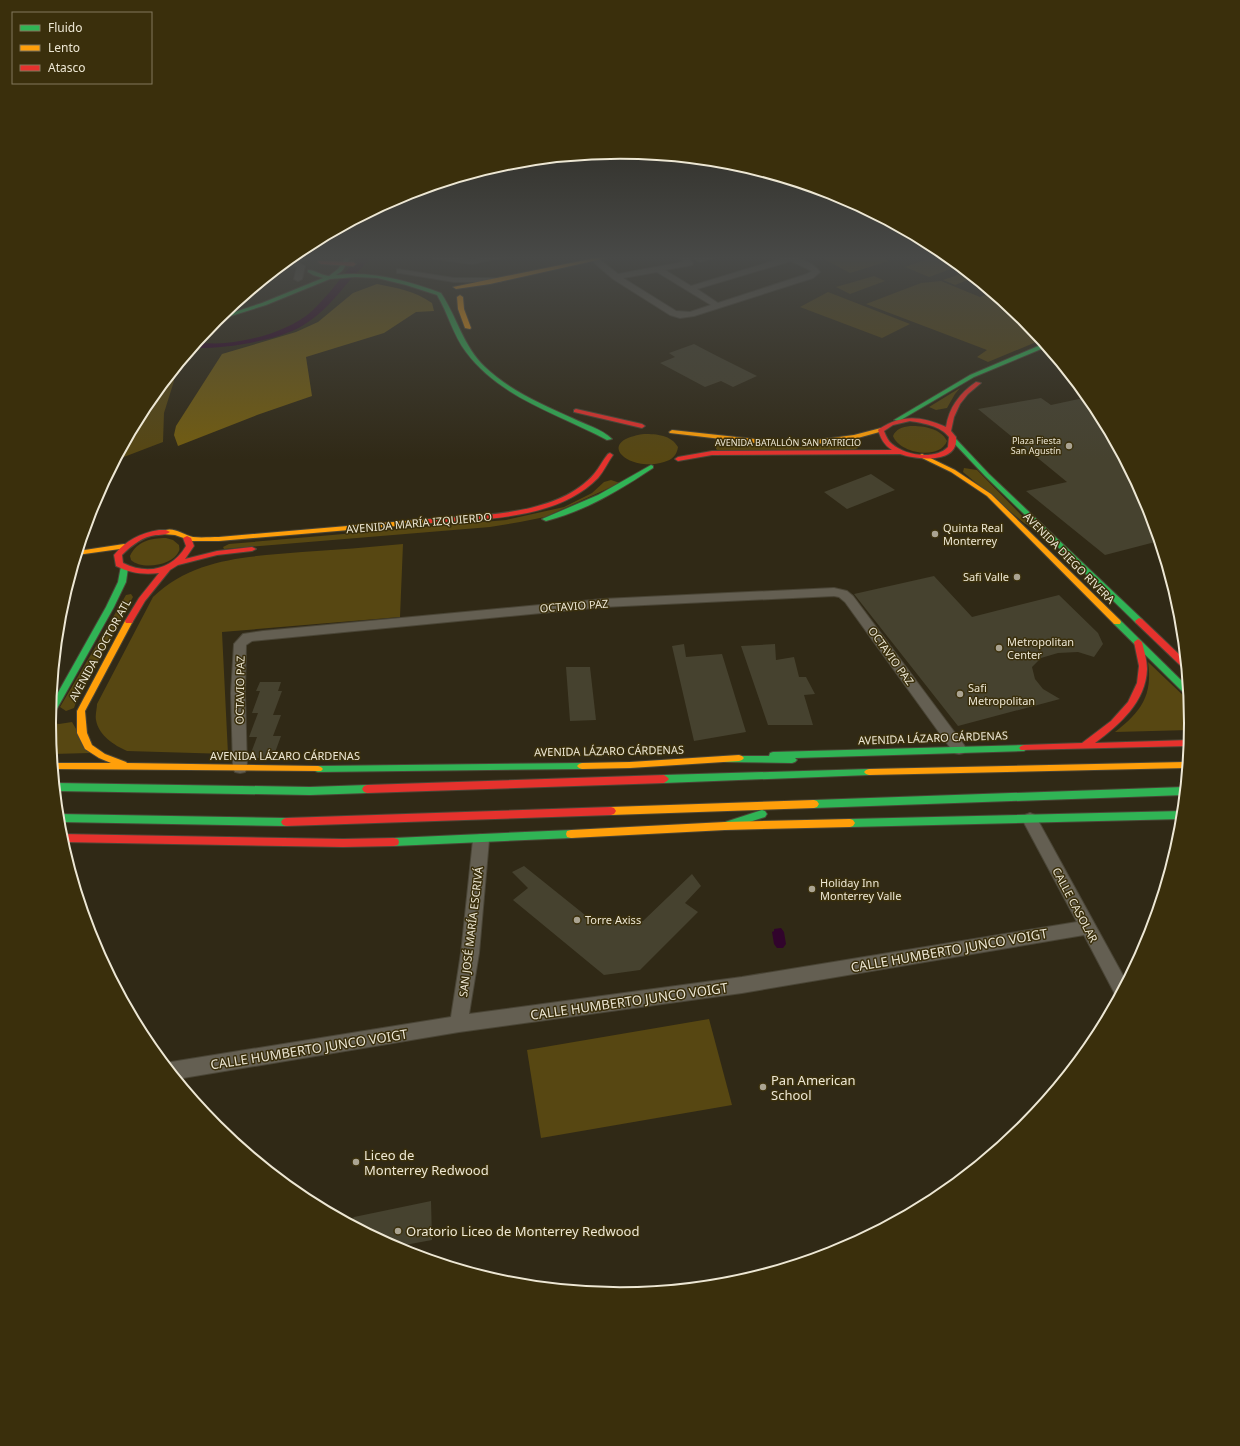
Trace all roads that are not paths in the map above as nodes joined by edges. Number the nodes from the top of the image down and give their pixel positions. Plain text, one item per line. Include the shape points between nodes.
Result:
1 (455, 324) edge
2 (467, 324) edge
3 (470, 334) dead end
4 (1040, 347) edge
5 (1046, 354) edge
6 (538, 394) dead end
7 (920, 406) junction
8 (931, 412) dead end
9 (952, 412) junction
10 (942, 413) dead end
11 (605, 418) junction
12 (895, 421) junction
13 (642, 426) junction
14 (590, 427) junction
15 (653, 427) dead end
16 (663, 428) dead end
17 (881, 430) junction
18 (672, 432) junction
19 (948, 432) junction
20 (715, 437) junction
21 (854, 437) junction
22 (609, 439) junction
23 (954, 440) junction
24 (775, 442) dead end
25 (808, 442) dead end
26 (861, 452) junction
27 (899, 452) junction
28 (712, 453) junction
29 (922, 456) junction
30 (634, 466) dead end
31 (661, 466) dead end
32 (651, 467) junction
33 (620, 476) dead end
34 (628, 482) junction
35 (537, 521) dead end
36 (187, 538) junction
37 (219, 538) junction
38 (124, 546) junction
39 (260, 548) dead end
40 (83, 552) edge
41 (217, 553) junction
42 (178, 563) junction
43 (119, 565) junction
44 (167, 568) junction
45 (131, 588) dead end
46 (119, 590) junction
47 (1151, 632) junction
48 (1138, 642) junction
49 (1179, 647) edge
50 (1180, 659) edge
51 (1183, 687) edge
52 (56, 709) edge
53 (81, 711) junction
54 (71, 716) dead end
55 (1183, 743) edge
56 (1084, 746) junction
57 (959, 749) junction
58 (724, 759) junction
59 (877, 761) dead end
60 (890, 762) dead end
61 (1182, 765) edge
62 (58, 766) edge
63 (136, 768) junction
64 (240, 768) junction
65 (930, 770) junction
66 (60, 787) edge
67 (1180, 791) edge
68 (866, 802) junction
69 (1176, 815) edge
70 (65, 818) edge
71 (1030, 820) junction
72 (725, 826) junction
73 (68, 838) edge
74 (481, 840) junction
75 (1087, 927) junction
76 (1119, 985) edge
77 (459, 1024) junction
78 (176, 1070) edge

1 - 14 main road via 474,359 500,381 536,403
2 - 3 main road
4 - 7 main road via 972,376
5 - 9 main road via 975,384 959,398
6 - 11 main road via 566,408
7 - 8 main road
7 - 12 main road
9 - 10 main road
9 - 19 main road
11 - 13 main road
11 - 14 main road via 601,423
12 - 17 main road, AVENIDA BATALLÓN SAN PATRICIO
12 - 19 main road via 920,420
13 - 15 main road
13 - 22 main road via 619,432
14 - 22 main road
16 - 18 main road
17 - 21 main road, AVENIDA BATALLÓN SAN PATRICIO
17 - 27 main road via 881,437 885,442
18 - 20 main road, AVENIDA BATALLÓN SAN PATRICIO
18 - 28 main road, AVENIDA BATALLÓN SAN PATRICIO via 679,437 684,446 675,460
19 - 23 main road, AVENIDA DIEGO RIVERA
20 - 24 main road, AVENIDA BATALLÓN SAN PATRICIO
20 - 28 main road via 707,444
21 - 25 main road, AVENIDA BATALLÓN SAN PATRICIO
21 - 26 main road via 864,446
22 - 37 main road, AVENIDA MARÍA IZQUIERDO via 607,444 613,457 604,473 570,497 544,506 487,517
23 - 29 main road via 950,449 943,453
23 - 47 main road, AVENIDA DIEGO RIVERA via 987,475
26 - 27 main road, AVENIDA BATALLÓN SAN PATRICIO
26 - 28 main road, AVENIDA BATALLÓN SAN PATRICIO
27 - 29 main road, AVENIDA BATALLÓN SAN PATRICIO
29 - 48 main road, AVENIDA DIEGO RIVERA via 958,474 989,495
30 - 32 main road
31 - 32 main road
32 - 34 main road
33 - 34 main road
34 - 35 main road via 573,511
36 - 37 main road, AVENIDA MARÍA IZQUIERDO
36 - 38 main road, AVENIDA MARÍA IZQUIERDO via 178,533 150,533
36 - 42 main road via 190,546 187,554
37 - 41 main road
38 - 40 main road
38 - 43 main road, AVENIDA DOCTOR ATL via 118,555
39 - 41 main road
41 - 42 main road
42 - 44 main road
43 - 44 main road via 136,572
43 - 46 main road, AVENIDA DOCTOR ATL via 122,582
44 - 53 main road, AVENIDA DOCTOR ATL via 144,589
45 - 46 main road
46 - 52 main road, AVENIDA DOCTOR ATL
47 - 49 main road
47 - 50 main road, AVENIDA DIEGO RIVERA
48 - 51 main road, AVENIDA DIEGO RIVERA
48 - 56 main road via 1143,670 1138,692 1123,715
53 - 54 main road
53 - 63 main road, AVENIDA DOCTOR ATL via 80,726 84,742 98,753
55 - 56 main road, AVENIDA LÁZARO CÁRDENAS
56 - 57 main road, AVENIDA LÁZARO CÁRDENAS
57 - 58 main road, AVENIDA LÁZARO CÁRDENAS
57 - 64 street, OCTAVIO PAZ via 849,599 834,592 603,603 248,638 240,644 238,676
58 - 59 main road
58 - 64 main road, AVENIDA LÁZARO CÁRDENAS via 630,765
60 - 65 main road
61 - 65 main road
62 - 63 main road, AVENIDA LÁZARO CÁRDENAS
63 - 64 main road, AVENIDA LÁZARO CÁRDENAS
65 - 66 main road via 310,790
67 - 68 main road
68 - 70 main road via 310,822
68 - 72 main road via 759,815
69 - 71 main road
71 - 72 main road
71 - 75 street, CALLE CASOLAR
72 - 74 main road
73 - 74 main road via 343,843
74 - 77 street, SAN JOSÉ MARÍA ESCRIVÁ via 470,953
75 - 76 street, CALLE CASOLAR
75 - 77 street, CALLE HUMBERTO JUNCO VOIGT via 742,985
77 - 78 street, CALLE HUMBERTO JUNCO VOIGT

